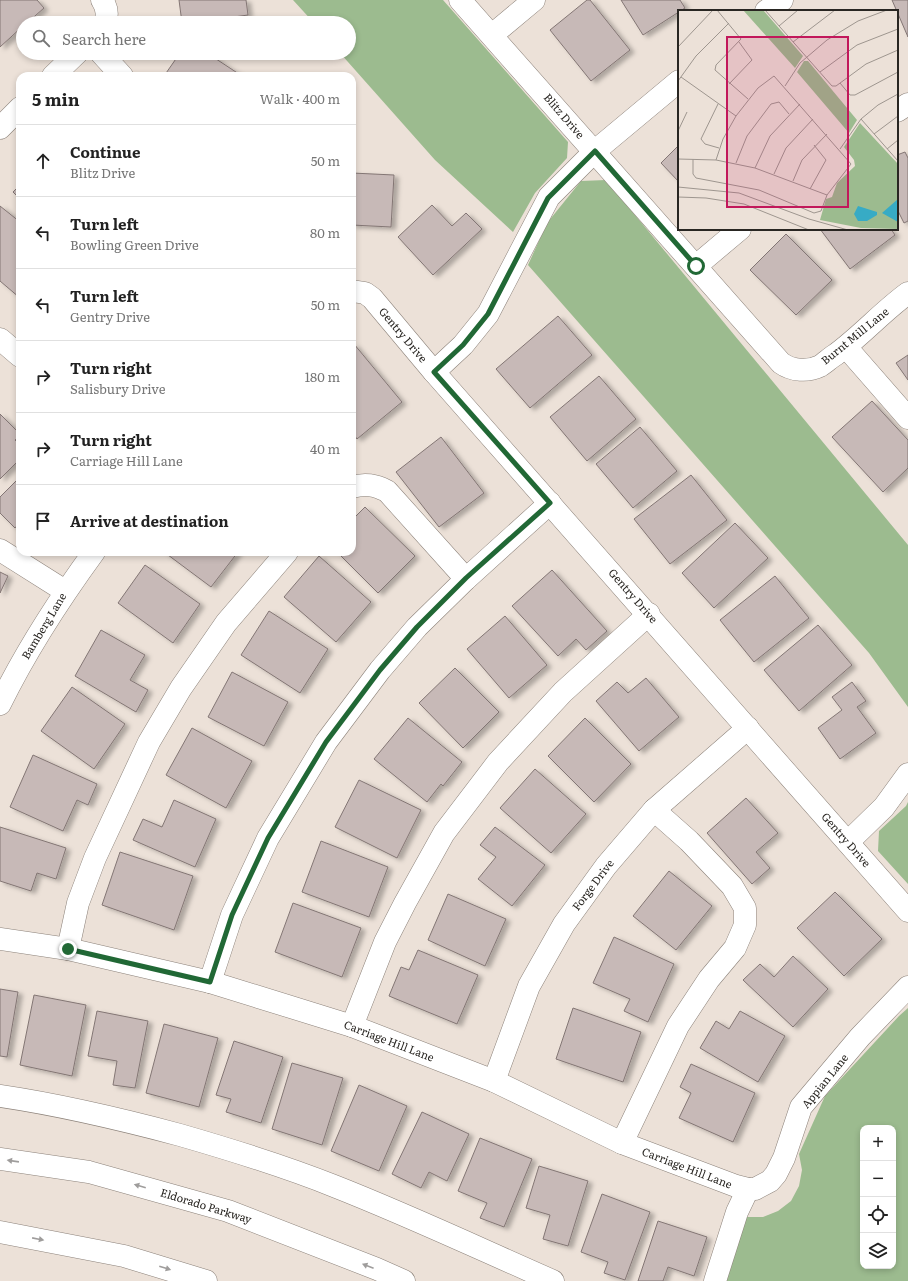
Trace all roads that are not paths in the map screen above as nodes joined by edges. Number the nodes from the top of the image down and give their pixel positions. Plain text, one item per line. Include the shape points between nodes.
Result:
1 (460, 0) edge
2 (534, 0) edge
3 (782, 0) edge
4 (767, 10) edge
5 (492, 35) junction
6 (70, 60) edge
7 (107, 60) edge
8 (57, 72) edge
9 (118, 72) edge
10 (678, 82) edge
11 (908, 104) edge
12 (898, 110) edge
13 (16, 112) edge
14 (0, 128) edge
15 (595, 151) junction
16 (739, 230) edge
17 (696, 266) junction
18 (356, 292) edge
19 (908, 293) edge
20 (0, 340) edge
21 (846, 347) junction
22 (16, 351) edge
23 (798, 369) joint
24 (434, 372) junction
25 (908, 418) edge
26 (356, 487) edge
27 (550, 503) junction
28 (0, 550) edge
29 (91, 556) edge
30 (284, 556) edge
31 (466, 578) junction
32 (65, 591) junction
33 (649, 614) junction
34 (0, 704) edge
35 (748, 728) junction
36 (908, 774) edge
37 (654, 810) junction
38 (848, 842) junction
39 (908, 911) edge
40 (0, 939) edge
41 (68, 949) junction
42 (210, 982) junction
43 (908, 987) edge
44 (352, 1026) junction
45 (494, 1081) junction
46 (0, 1096) edge
47 (622, 1143) junction
48 (0, 1159) edge
49 (755, 1188) junction
50 (0, 1232) edge
51 (206, 1281) edge
52 (404, 1281) edge
53 (553, 1281) edge
54 (716, 1281) edge

1 - 5 street, Blitz Drive
2 - 5 street
3 - 4 street
5 - 15 street, Blitz Drive
6 - 8 street
7 - 9 street
10 - 15 street
11 - 12 street
13 - 14 street
15 - 17 street, Blitz Drive
15 - 24 street via 548,198 488,314 463,345
16 - 17 street
17 - 23 street, Blitz Drive via 782,364
18 - 24 street, Gentry Drive via 365,293 372,298
19 - 21 street, Burnt Mill Lane
20 - 22 street
21 - 23 street, Burnt Mill Lane via 820,366
21 - 25 street
24 - 27 street, Gentry Drive
26 - 31 street via 370,485 387,491
27 - 31 street
27 - 33 street, Gentry Drive
28 - 32 street
29 - 32 street, Bamberg Lane
30 - 41 street via 226,622 181,688 149,742 95,858 78,903
31 - 42 street via 417,627 380,670 326,742 268,838 232,915
32 - 34 street, Bamberg Lane
33 - 35 street, Gentry Drive
33 - 44 street via 563,692 498,762 444,833 385,942
35 - 37 street, Forge Drive
35 - 38 street, Gentry Drive
36 - 38 street via 884,807
37 - 45 street, Forge Drive via 606,866 564,924 529,986
37 - 47 street via 689,841 732,886 745,908 745,925 735,948 709,979 678,1026
38 - 39 street, Gentry Drive
40 - 41 street, Carriage Hill Lane
41 - 42 street, Carriage Hill Lane
42 - 44 street, Carriage Hill Lane
43 - 49 street, Appian Lane via 860,1037 802,1107 776,1174 770,1181
44 - 45 street, Carriage Hill Lane
45 - 47 street, Carriage Hill Lane
46 - 53 street via 88,1112 241,1152 333,1185
47 - 49 street, Carriage Hill Lane via 736,1186
52 -> 48 street, Eldorado Parkway via 228,1211 89,1172
49 - 54 street via 737,1212
50 -> 51 street via 124,1256

